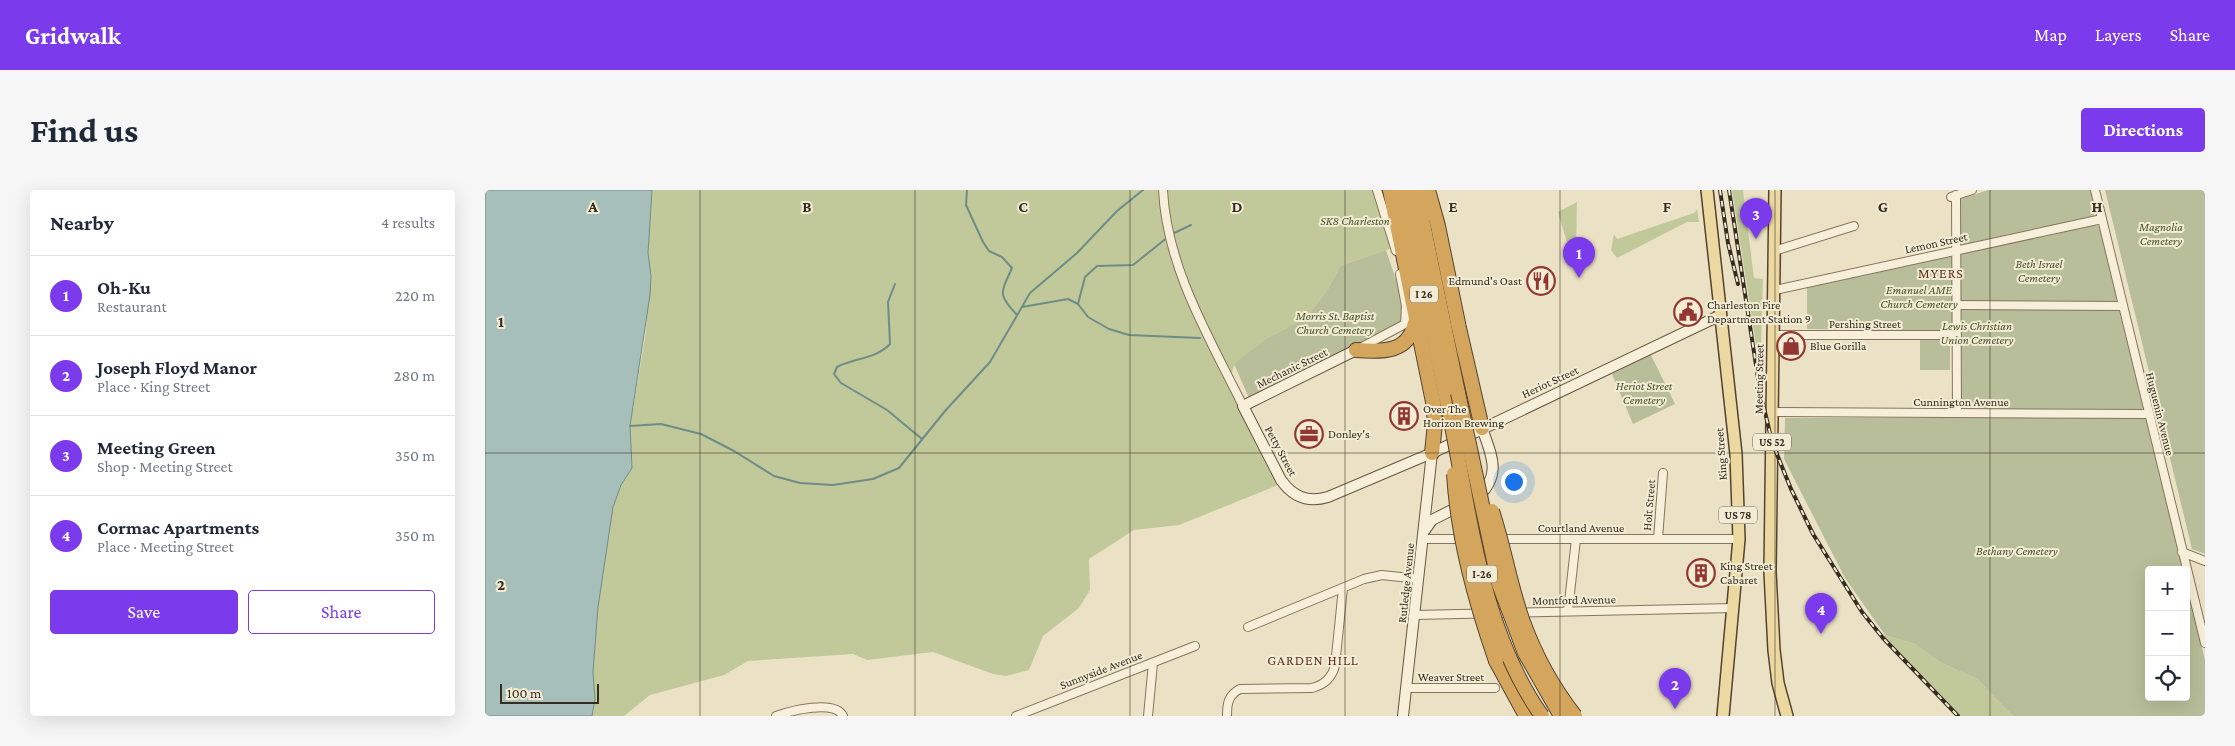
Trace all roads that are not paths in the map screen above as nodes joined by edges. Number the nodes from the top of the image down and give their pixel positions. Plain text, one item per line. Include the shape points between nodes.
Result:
1 (1163, 190) edge
2 (1377, 190) edge
3 (1390, 190) edge
4 (1403, 190) edge
5 (1416, 190) edge
6 (1428, 190) edge
7 (1707, 190) edge
8 (1775, 190) edge
9 (1972, 190) edge
10 (2095, 190) edge
11 (2102, 219) junction
12 (1854, 226) dead end
13 (1957, 250) junction
14 (1774, 251) junction
15 (1775, 290) junction
16 (1957, 305) junction
17 (2122, 306) junction
18 (1721, 315) junction
19 (1410, 323) junction
20 (1773, 335) junction
21 (1957, 335) junction
22 (1356, 350) joint
23 (1452, 396) junction
24 (1243, 406) junction
25 (1772, 412) junction
26 (1957, 413) junction
27 (2149, 414) junction
28 (1451, 421) junction
29 (1482, 428) junction
30 (1470, 444) junction
31 (1432, 453) junction
32 (1663, 473) dead end
33 (1306, 499) joint
34 (1424, 535) junction
35 (1576, 539) junction
36 (1658, 539) junction
37 (1739, 539) junction
38 (2182, 552) junction
39 (2205, 561) edge
40 (1419, 579) junction
41 (1343, 588) junction
42 (1733, 608) junction
43 (1568, 611) junction
44 (1415, 615) junction
45 (1248, 627) dead end
46 (2205, 643) edge
47 (1195, 646) dead end
48 (1153, 662) junction
49 (1406, 688) junction
50 (1495, 688) dead end
51 (776, 716) edge
52 (843, 716) edge
53 (1016, 716) edge
54 (1149, 716) edge
55 (1227, 716) edge
56 (1403, 716) edge
57 (1526, 716) edge
58 (1543, 716) edge
59 (1561, 716) edge
60 (1575, 716) edge
61 (1723, 716) edge
62 (1787, 716) edge

1 - 24 street via 1173,253 1182,278
2 - 19 street via 1397,255
3 - 19 highway
4 - 23 highway, I 26
5 - 23 highway, I 26
6 - 29 highway
7 - 18 main road, King Street / US 78
8 - 14 main road, Meeting Street / US 52
9 - 13 street via 1953,196
10 - 11 street, Huguenin Avenue
11 - 13 street, Lemon Street
11 - 17 street, Huguenin Avenue
12 - 14 street
13 - 15 street, Lemon Street
13 - 16 street
14 - 15 main road, Meeting Street / US 52
15 - 20 main road, Meeting Street / US 52
16 - 17 street
16 - 21 street
17 - 27 street, Huguenin Avenue
18 - 29 street, Heriot Street
18 - 37 main road, King Street / US 78 via 1736,454
19 - 22 highway via 1410,340 1403,345
19 - 31 highway via 1435,423
20 - 21 street, Pershing Street
20 - 25 main road, Meeting Street / US 52
21 - 26 street
22 - 24 street, Mechanic Street
23 - 28 highway, I-26
23 - 30 highway, I-26, bridge
24 - 33 street, Petty Street via 1283,483 1288,490
25 - 26 street, Cunnington Avenue
25 - 62 main road, Meeting Street / US 52 via 1770,572 1773,640 1778,683
26 - 27 street, Cunnington Avenue
27 - 38 street, Huguenin Avenue
28 - 57 highway, bridge via 1457,516 1476,600 1496,661
28 - 58 highway, I-26, bridge via 1485,588 1496,626 1511,664
29 - 31 street, Heriot Street
29 - 34 street via 1491,455 1493,475 1488,488 1475,500 1432,520
30 - 59 highway, I-26, bridge via 1502,593 1525,653
30 - 60 highway, bridge via 1523,621 1562,700
31 - 33 street, Heriot Street via 1328,497
31 - 34 street, Rutledge Avenue
32 - 36 street, Holt Street
34 - 35 street, Courtland Avenue
34 - 40 street, Rutledge Avenue
35 - 36 street, Courtland Avenue
35 - 43 street
36 - 37 street, Courtland Avenue
37 - 42 main road, King Street / US 78
38 - 39 street
38 - 46 street, Huguenin Avenue
40 - 41 street via 1382,575
40 - 44 street, Rutledge Avenue
41 - 45 street
41 - 55 street via 1335,666 1331,676 1312,688 1240,689 1228,702
42 - 43 street, Montford Avenue
42 - 61 main road, King Street / US 78
43 - 44 street, Montford Avenue
44 - 49 street, Rutledge Avenue
47 - 48 street, Sunnyside Avenue
48 - 53 street, Sunnyside Avenue
48 - 54 street
49 - 50 street, Weaver Street
49 - 56 street, Rutledge Avenue
51 - 52 street via 795,710 833,707

